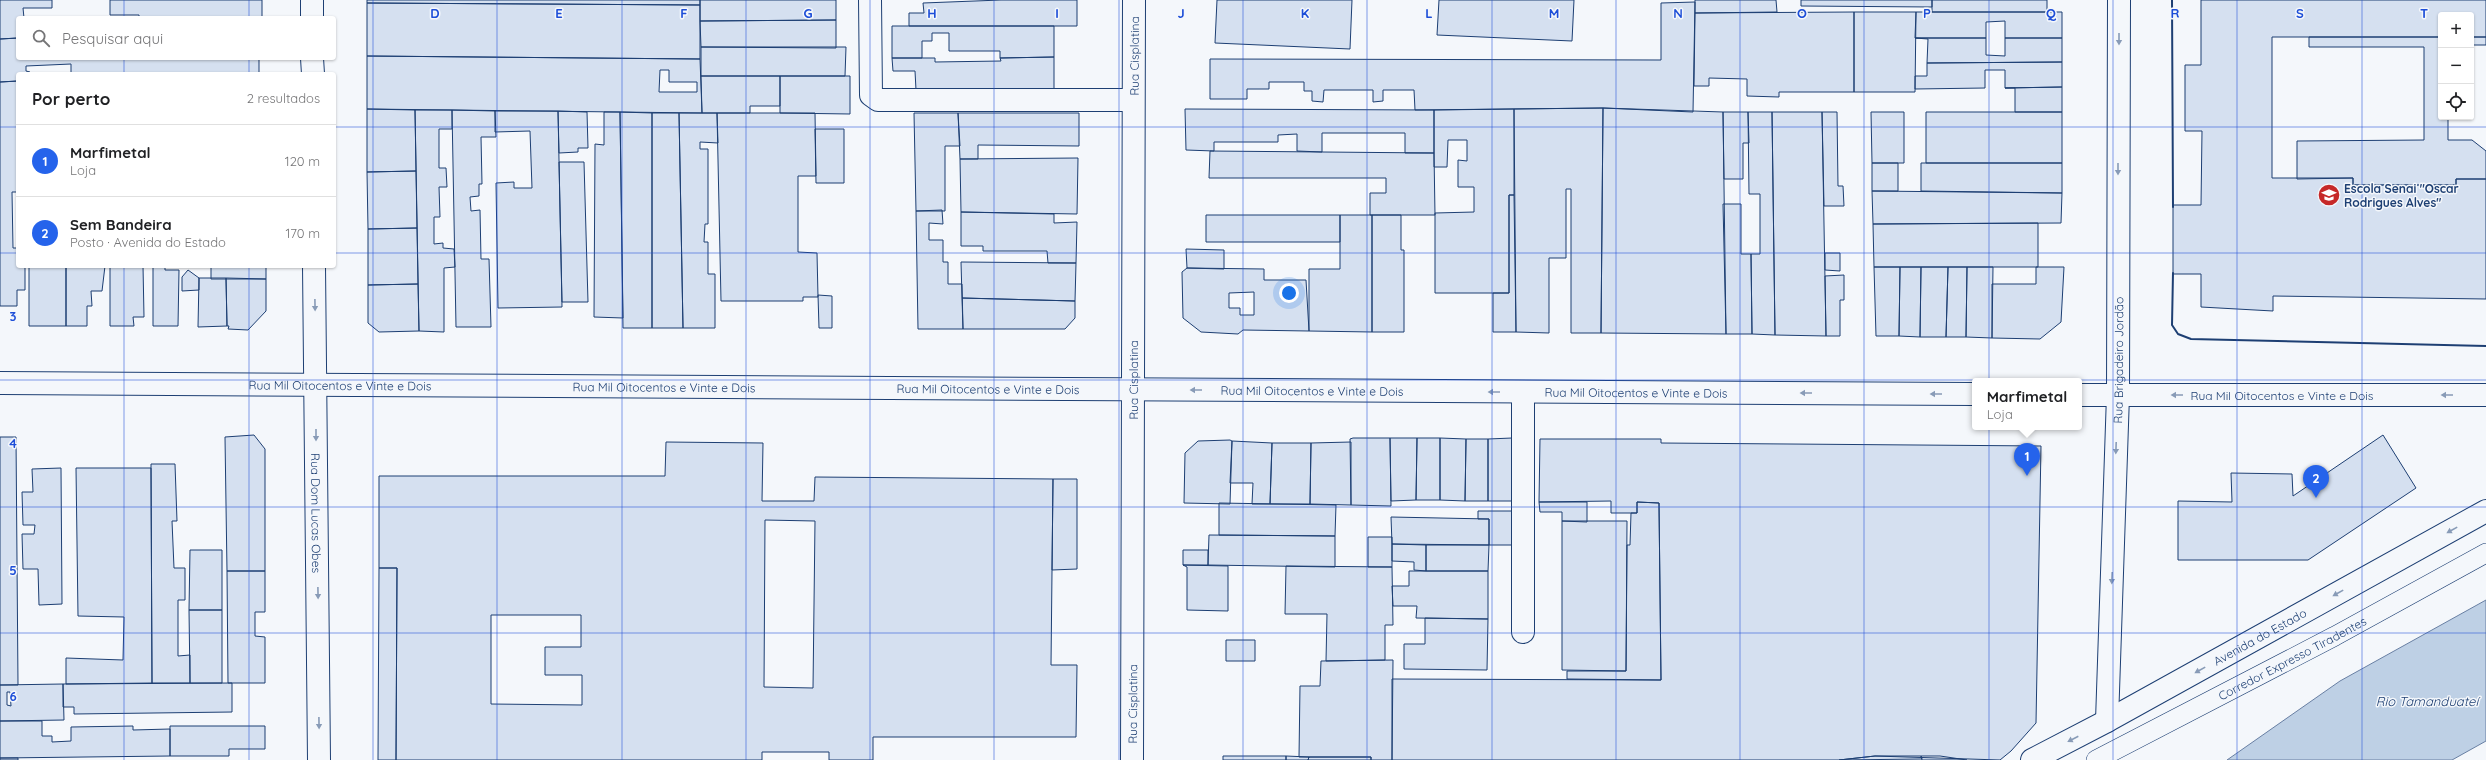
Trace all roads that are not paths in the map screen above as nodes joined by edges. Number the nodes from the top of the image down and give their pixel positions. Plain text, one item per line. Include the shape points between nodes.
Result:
1 (312, 0) edge
2 (870, 0) edge
3 (1134, 0) edge
4 (2119, 0) edge
5 (312, 16) edge
6 (312, 60) edge
7 (312, 72) edge
8 (1133, 100) junction
9 (314, 268) edge
10 (0, 383) edge
11 (316, 385) junction
12 (1132, 390) junction
13 (1523, 392) junction
14 (1972, 394) edge
15 (2082, 395) edge
16 (2118, 395) junction
17 (2486, 395) edge
18 (2486, 511) edge
19 (2486, 553) edge
20 (1523, 632) dead end
21 (2107, 721) junction
22 (319, 760) edge
23 (1132, 760) edge
24 (2032, 760) edge
25 (2096, 760) edge

1 - 5 main road
2 - 8 main road via 871,95 878,100
3 - 8 main road, Rua Cisplatina
4 -> 16 main road, Rua Brigadeiro Jordão
6 - 7 main road
8 - 12 main road, Rua Cisplatina
9 -> 11 main road, Rua Dom Lucas Obes
10 - 11 main road, Rua Mil Oitocentos e Vinte e Dois
11 - 12 main road, Rua Mil Oitocentos e Vinte e Dois
11 -> 22 main road, Rua Dom Lucas Obes
13 -> 12 main road, Rua Mil Oitocentos e Vinte e Dois
12 - 23 main road, Rua Cisplatina
14 -> 13 main road, Rua Mil Oitocentos e Vinte e Dois
13 - 20 main road
15 - 16 main road, Rua Mil Oitocentos e Vinte e Dois
17 -> 16 main road, Rua Mil Oitocentos e Vinte e Dois
16 -> 21 main road, Rua Brigadeiro Jordão
18 -> 21 main road, Avenida do Estado
19 - 25 lane, Corredor Expresso Tiradentes via 2335,636
21 -> 24 main road, Avenida do Estado

